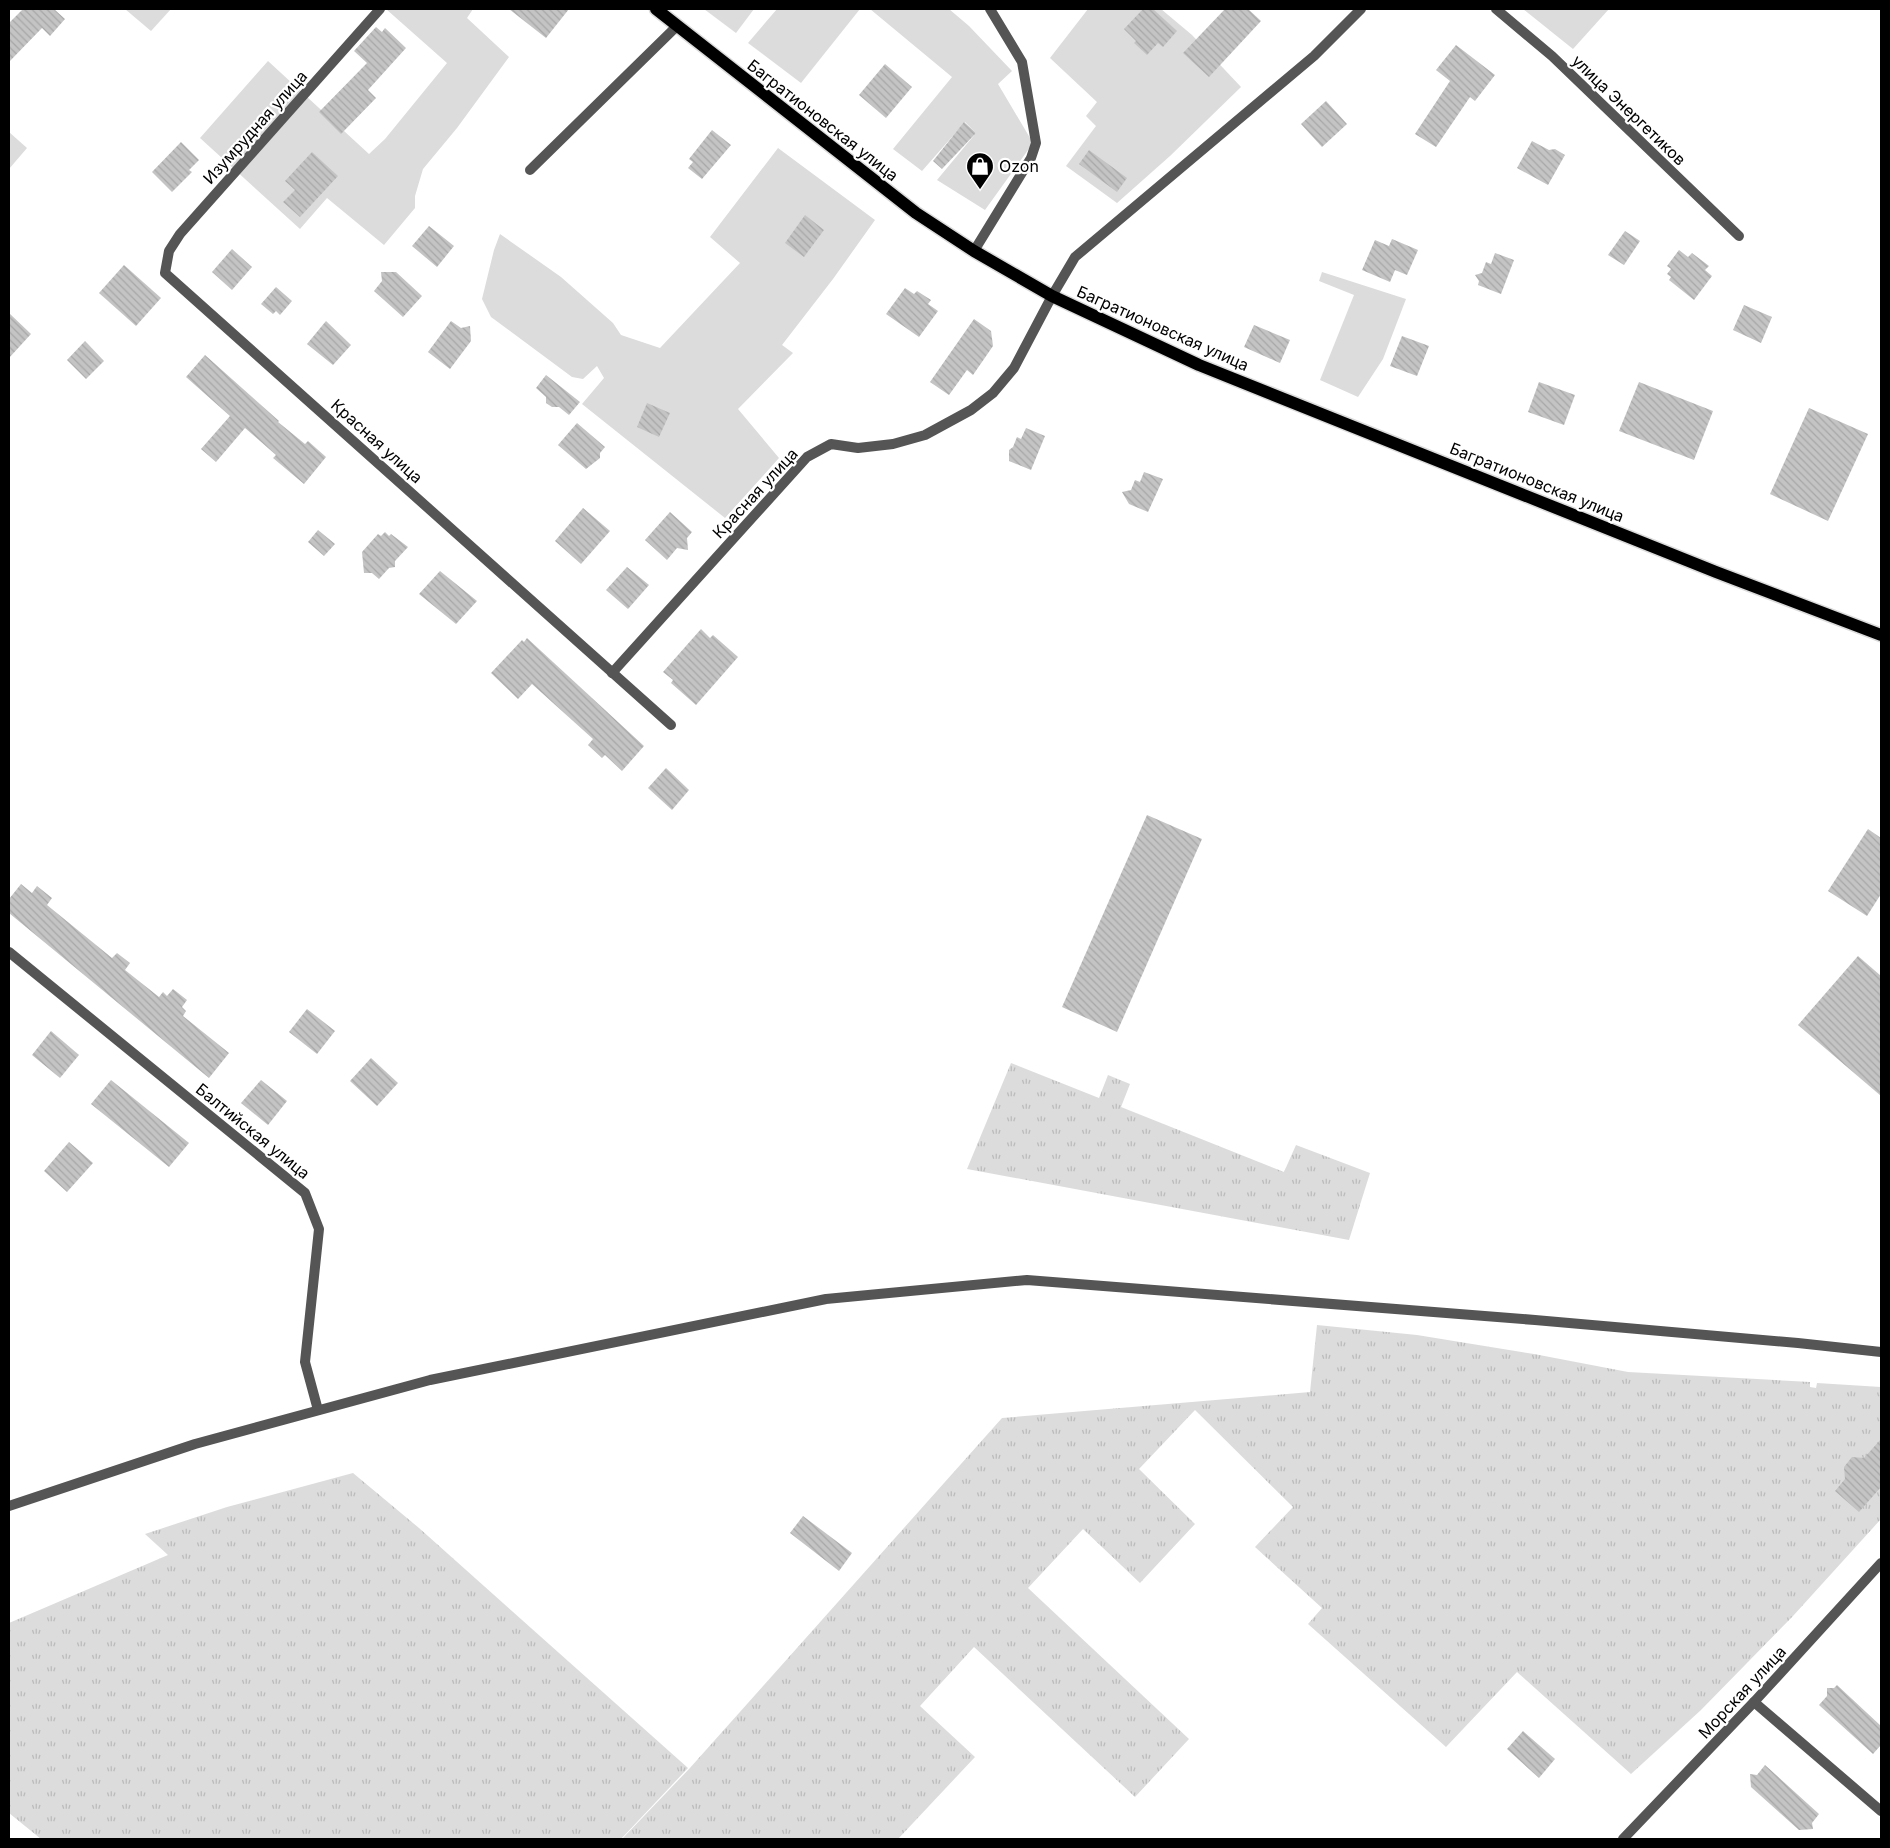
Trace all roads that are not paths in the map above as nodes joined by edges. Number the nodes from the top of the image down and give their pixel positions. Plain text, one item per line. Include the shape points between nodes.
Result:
1 (380, 9) edge
2 (656, 9) edge
3 (990, 9) edge
4 (1361, 9) edge
5 (1496, 9) edge
6 (677, 26) junction
7 (530, 170) dead end
8 (1739, 236) dead end
9 (974, 251) junction
10 (165, 273) joint
11 (1052, 296) junction
12 (1881, 635) edge
13 (612, 673) junction
14 (671, 725) dead end
15 (9, 952) edge
16 (1881, 1352) edge
17 (318, 1410) junction
18 (9, 1506) edge
19 (1881, 1563) edge
20 (1754, 1702) junction
21 (1881, 1811) edge
22 (1623, 1839) edge

1 - 10 street, Изумрудная улица via 180,234 169,251
2 - 6 main road, Багратионовская улица
3 - 9 street via 1022,62 1036,143 1031,158
4 - 11 street, Красная улица via 1314,56 1075,257
5 - 8 street, улица Энергетиков via 1552,56
6 - 7 street
6 - 9 main road, Багратионовская улица via 916,213
9 - 11 main road, Багратионовская улица
10 - 13 street, Красная улица
11 - 12 main road, Багратионовская улица via 1199,365
11 - 13 street, Красная улица via 1014,368 993,393 971,410 925,436 858,448 831,444 807,457
13 - 14 street, Красная улица
15 - 17 street, Балтийская улица via 306,1193 319,1229 305,1362
16 - 17 street via 1798,1342 1027,1280 826,1299 430,1380
17 - 18 street via 195,1444
19 - 20 street, Морская улица
20 - 21 street
20 - 22 street, Морская улица

